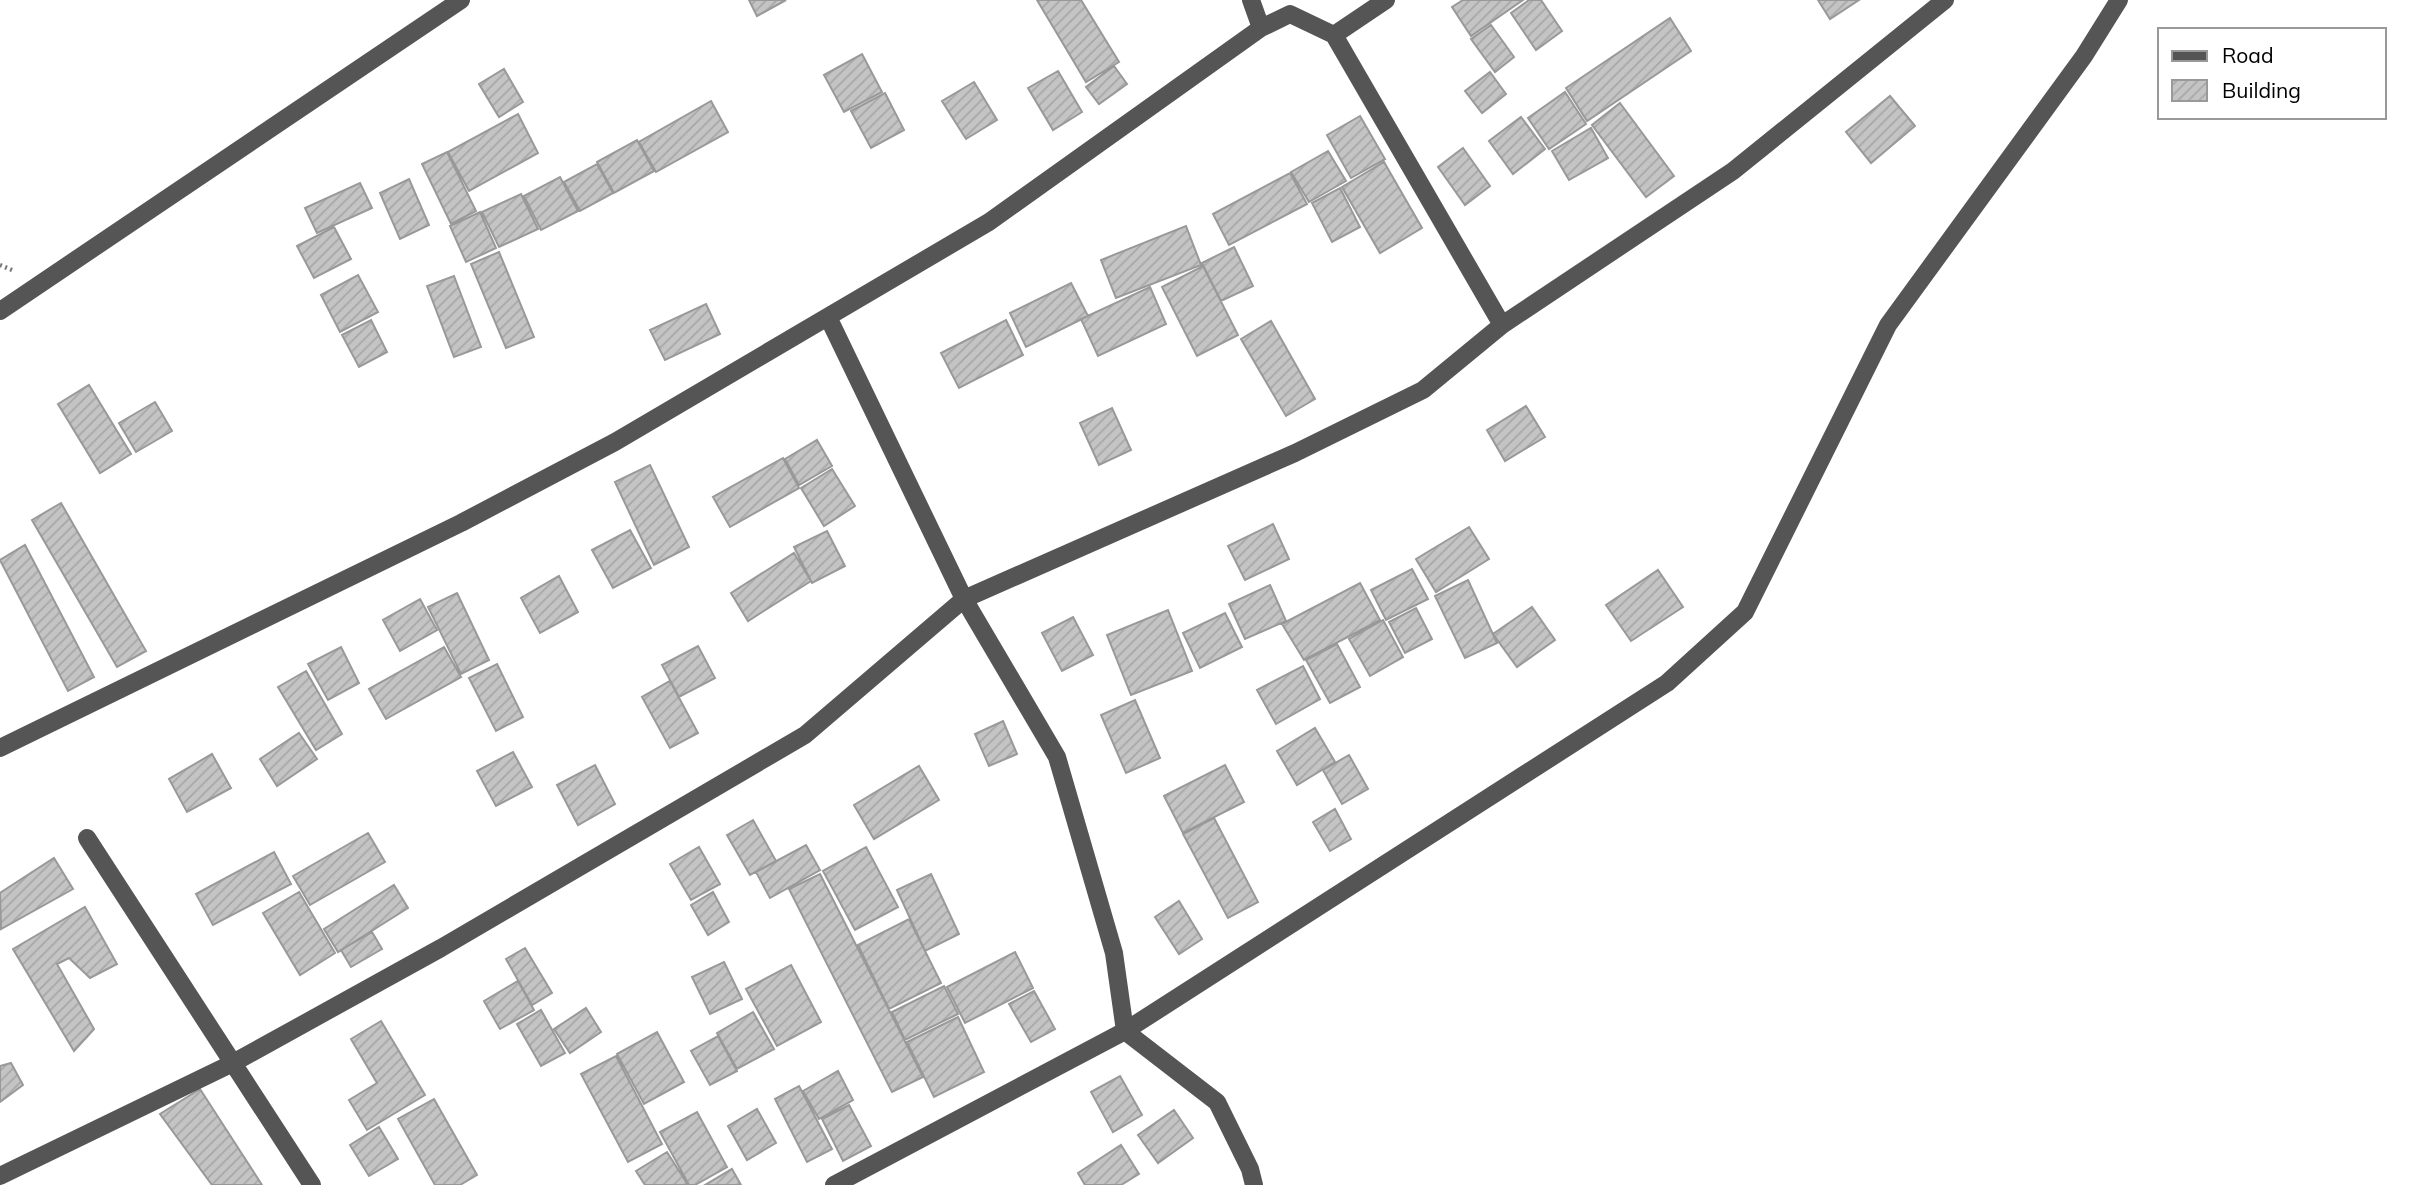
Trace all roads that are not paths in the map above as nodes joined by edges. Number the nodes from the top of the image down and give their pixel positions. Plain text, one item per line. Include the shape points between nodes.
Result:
1 (461, 0) edge
2 (1251, 0) edge
3 (1386, 0) edge
4 (1945, 0) edge
5 (2119, 0) edge
6 (1261, 28) junction
7 (1334, 35) junction
8 (0, 311) edge
9 (828, 317) junction
10 (1502, 325) junction
11 (964, 599) junction
12 (0, 748) edge
13 (87, 838) dead end
14 (1125, 1031) junction
15 (233, 1063) junction
16 (0, 1176) edge
17 (312, 1185) edge
18 (834, 1185) edge
19 (1254, 1185) edge

1 - 8 street
2 - 6 street
3 - 7 street
4 - 10 street via 1733,171
5 - 14 street via 2084,56 1888,325 1745,612 1667,683
6 - 7 street via 1290,14
6 - 9 street via 989,222
7 - 10 street
9 - 11 street
9 - 12 street via 615,442 509,498
10 - 11 street via 1423,390 1295,453
11 - 14 street via 1057,757 1114,953
11 - 15 street via 805,735 441,948
13 - 15 street
14 - 18 street
14 - 19 street via 1217,1102
15 - 16 street
15 - 17 street

